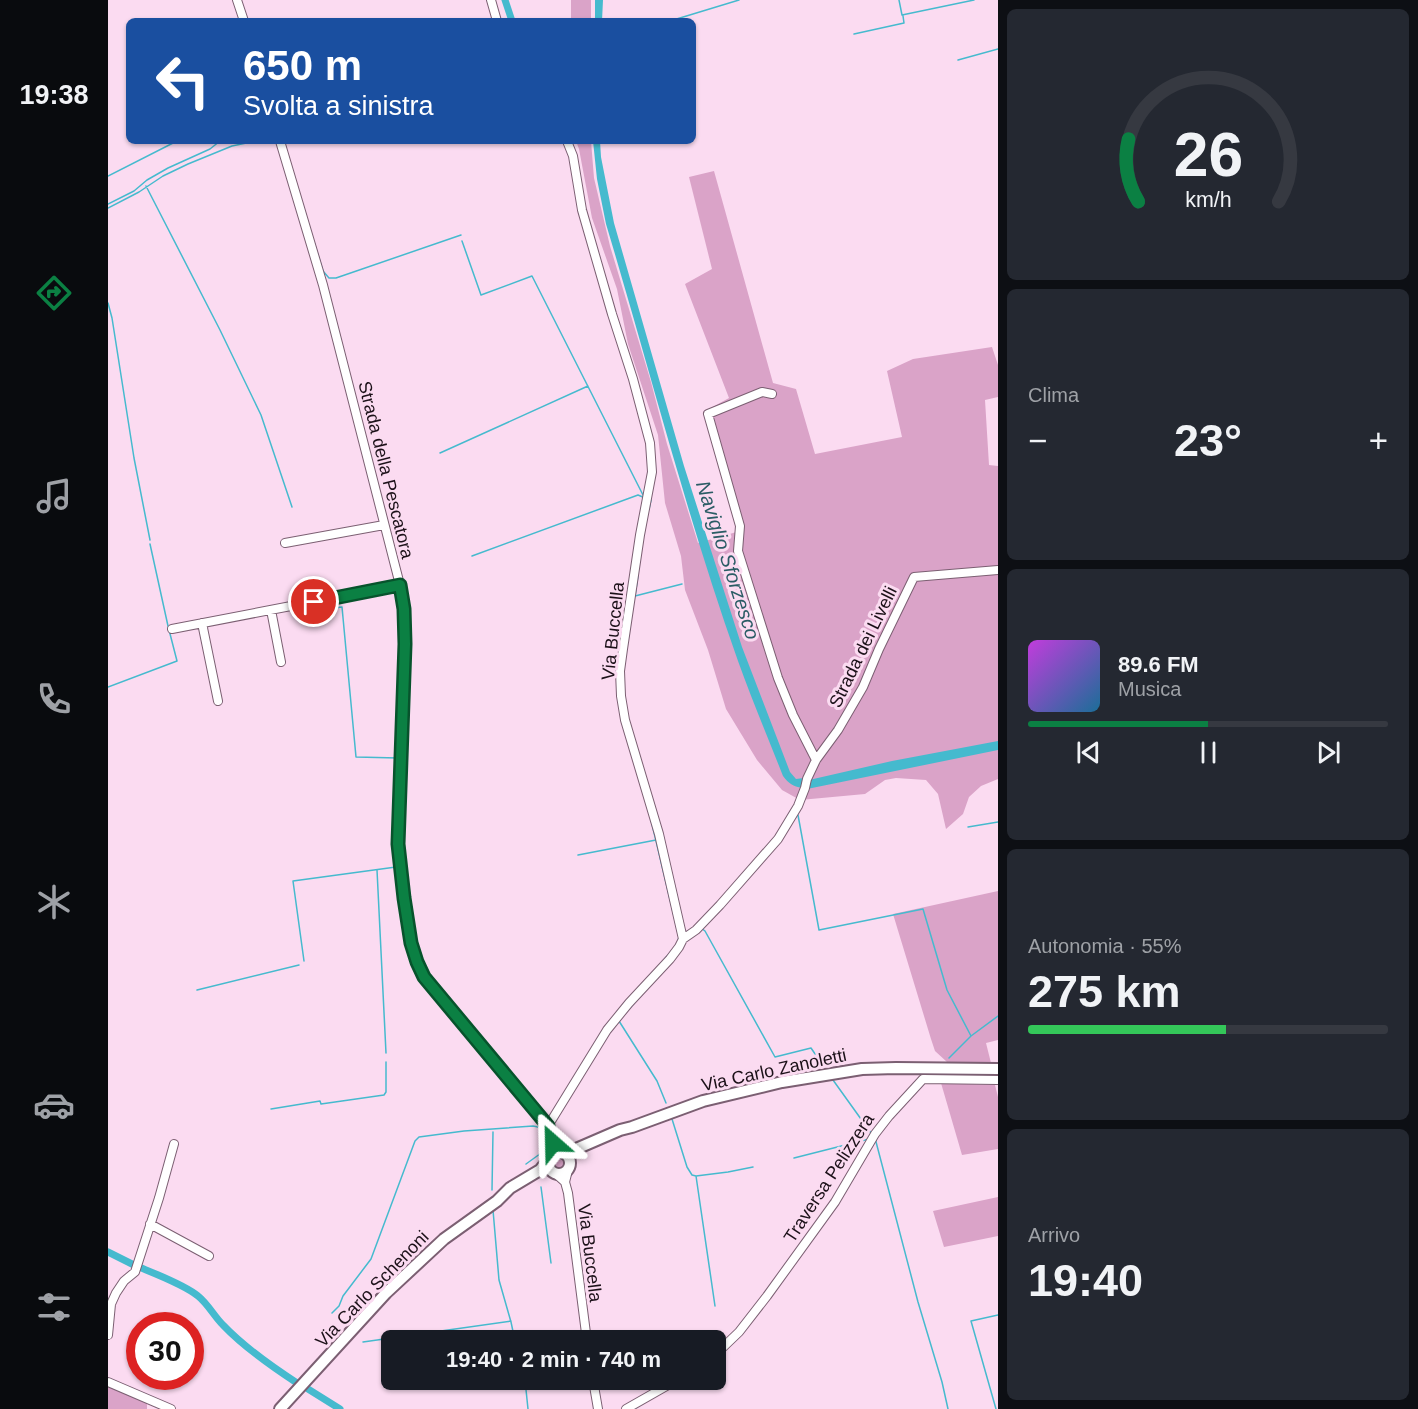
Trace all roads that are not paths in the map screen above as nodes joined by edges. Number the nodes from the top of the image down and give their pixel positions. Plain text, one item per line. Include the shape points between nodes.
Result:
1 (237, 0) edge
2 (491, 0) edge
3 (243, 18) edge
4 (496, 18) edge
5 (281, 144) edge
6 (568, 144) edge
7 (772, 394) dead end
8 (384, 525) junction
9 (285, 543) dead end
10 (998, 570) edge
11 (400, 585) junction
12 (272, 610) junction
13 (202, 623) junction
14 (172, 629) dead end
15 (281, 662) dead end
16 (218, 701) dead end
17 (816, 760) junction
18 (683, 939) junction
19 (998, 1069) edge
20 (998, 1080) edge
21 (548, 1126) junction
22 (632, 1127) junction
23 (553, 1143) junction
24 (174, 1144) dead end
25 (563, 1152) junction
26 (549, 1158) junction
27 (569, 1166) junction
28 (554, 1173) junction
29 (565, 1182) junction
30 (497, 1201) junction
31 (150, 1224) junction
32 (209, 1256) dead end
33 (586, 1330) edge
34 (108, 1335) edge
35 (726, 1344) edge
36 (108, 1382) edge
37 (595, 1390) edge
38 (659, 1390) edge
39 (171, 1409) edge
40 (280, 1409) edge
41 (598, 1409) edge
42 (626, 1409) edge

1 - 3 street
2 - 4 street
5 - 8 street, Strada della Pescatora via 323,285
6 - 18 street, Via Buccella via 582,210 650,443 652,472 623,649 621,696
7 - 17 street via 762,392 708,414 740,526 738,550 778,678
8 - 9 street
8 - 11 street, Strada della Pescatora
10 - 17 street, Strada dei Livelli via 914,577 863,687
11 - 12 street
11 - 21 street, Strada della Pescatora via 405,644 398,844 411,943 424,977
12 - 13 street
12 - 15 street
13 - 14 street
13 - 16 street
17 - 18 street, Strada dei Livelli via 798,806 778,839 720,905
18 - 21 street via 607,1030
19 - 22 main road, Via Carlo Zanoletti via 896,1068 812,1076 703,1101
20 - 35 street, Traversa Pelizzera via 923,1079 875,1134 835,1202 767,1296
21 - 23 street
22 - 25 main road, Via Carlo Zanoletti
22 - 27 main road, Via Carlo Zanoletti via 578,1156
23 - 25 street
23 - 26 street
24 - 31 street
25 - 26 main road via 555,1152
25 - 27 main road via 568,1156
26 - 28 main road via 548,1167
26 - 30 main road, Via Carlo Schenoni via 540,1170
27 - 28 main road via 562,1174
27 - 29 street, Via Buccella
28 - 29 street
28 - 30 main road, Via Carlo Schenoni
29 - 33 street, Via Buccella
30 - 40 main road, Via Carlo Schenoni via 444,1239 393,1286
31 - 32 street
31 - 34 street via 135,1272 124,1281 111,1304
36 - 39 street
37 - 41 street
38 - 42 street

